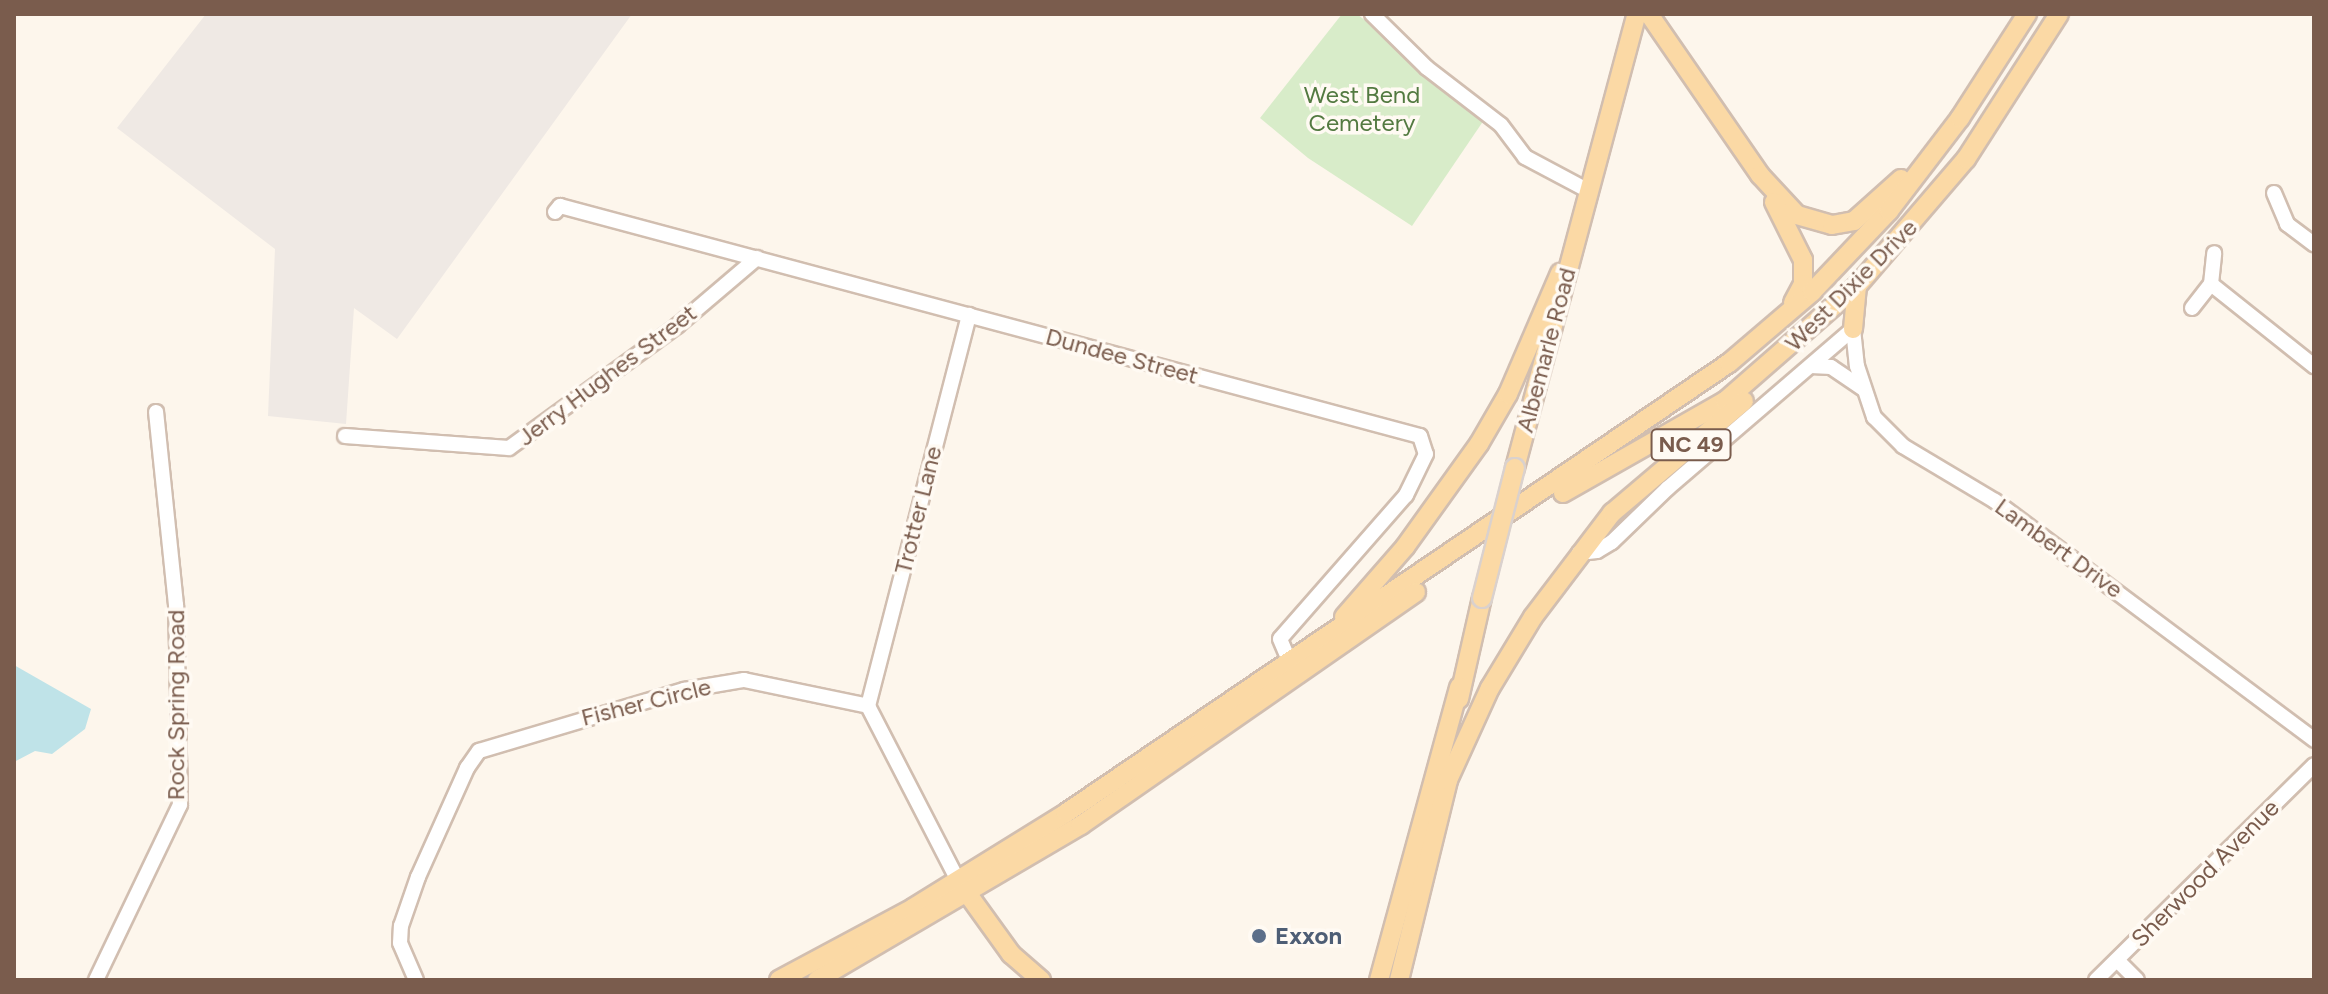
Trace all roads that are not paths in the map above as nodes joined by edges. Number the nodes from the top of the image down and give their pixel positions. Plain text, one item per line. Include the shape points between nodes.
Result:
1 (1372, 14) edge
2 (1637, 14) edge
3 (1649, 14) edge
4 (2027, 14) edge
5 (2059, 14) edge
6 (1927, 163) junction
7 (1760, 175) junction
8 (1589, 191) junction
9 (2274, 193) dead end
10 (555, 212) dead end
11 (2314, 244) edge
12 (2214, 253) dead end
13 (1571, 257) junction
14 (757, 258) junction
15 (2211, 284) junction
16 (1857, 286) junction
17 (2192, 308) dead end
18 (969, 315) junction
19 (1787, 315) junction
20 (1853, 329) junction
21 (1800, 338) junction
22 (2312, 361) edge
23 (1811, 366) junction
24 (1864, 389) junction
25 (156, 412) dead end
26 (345, 436) dead end
27 (1611, 458) junction
28 (1579, 553) junction
29 (1321, 641) junction
30 (1290, 662) junction
31 (1459, 687) junction
32 (868, 706) junction
33 (2314, 740) edge
34 (2314, 765) edge
35 (1448, 780) junction
36 (963, 888) junction
37 (2117, 960) junction
38 (96, 980) edge
39 (416, 980) edge
40 (779, 980) edge
41 (817, 980) edge
42 (1041, 980) edge
43 (1379, 980) edge
44 (1399, 980) edge
45 (2096, 980) edge
46 (2137, 980) edge

1 - 8 street via 1427,68 1501,125 1525,157
2 - 8 main road, Albemarle Road
3 - 7 main road
4 - 6 main road, West Dixie Drive
5 - 16 main road, West Dixie Drive via 1966,159
6 - 7 main road via 1900,179 1865,215 1843,224 1797,215
6 - 19 main road, West Dixie Drive
7 - 19 main road via 1803,260 1803,284
8 - 13 main road, Albemarle Road
9 - 11 street via 2287,224
10 - 14 street, Dundee Street via 560,206
12 - 15 street
13 - 29 main road via 1550,288 1529,348 1479,444 1405,547
13 - 31 main road, Albemarle Road, bridge
14 - 18 street, Dundee Street
14 - 26 street, Jerry Hughes Street via 677,326 509,448
15 - 17 street
15 - 22 street
16 - 20 main road
16 - 21 main road, West Dixie Drive
18 - 30 street, Dundee Street via 1420,436 1426,454 1406,495 1280,639
18 - 32 street, Trotter Lane
19 - 27 main road, West Dixie Drive
20 - 23 street
20 - 24 street, Lambert Drive
21 - 27 main road, West Dixie Drive via 1709,413
21 - 28 main road, NC 49 via 1793,360 1632,493
23 - 24 street via 1831,367
23 - 28 street via 1612,542
24 - 33 street, Lambert Drive via 1874,417 1903,446 1995,501
25 - 38 street, Rock Spring Road via 176,605 180,805
27 - 29 main road
27 - 36 main road via 1150,780
28 - 35 main road, NC 49 via 1490,688
29 - 30 main road
30 - 36 main road
31 - 35 main road, Albemarle Road
31 - 43 main road, Albemarle Road
32 - 36 street
32 - 39 street, Fisher Circle via 744,680 684,690 479,751 430,849 401,926 400,943
34 - 37 street, Sherwood Avenue
35 - 44 main road, NC 49
36 - 40 main road
36 - 41 main road
36 - 42 main road via 1011,954
37 - 45 street, Sherwood Avenue
37 - 46 street

